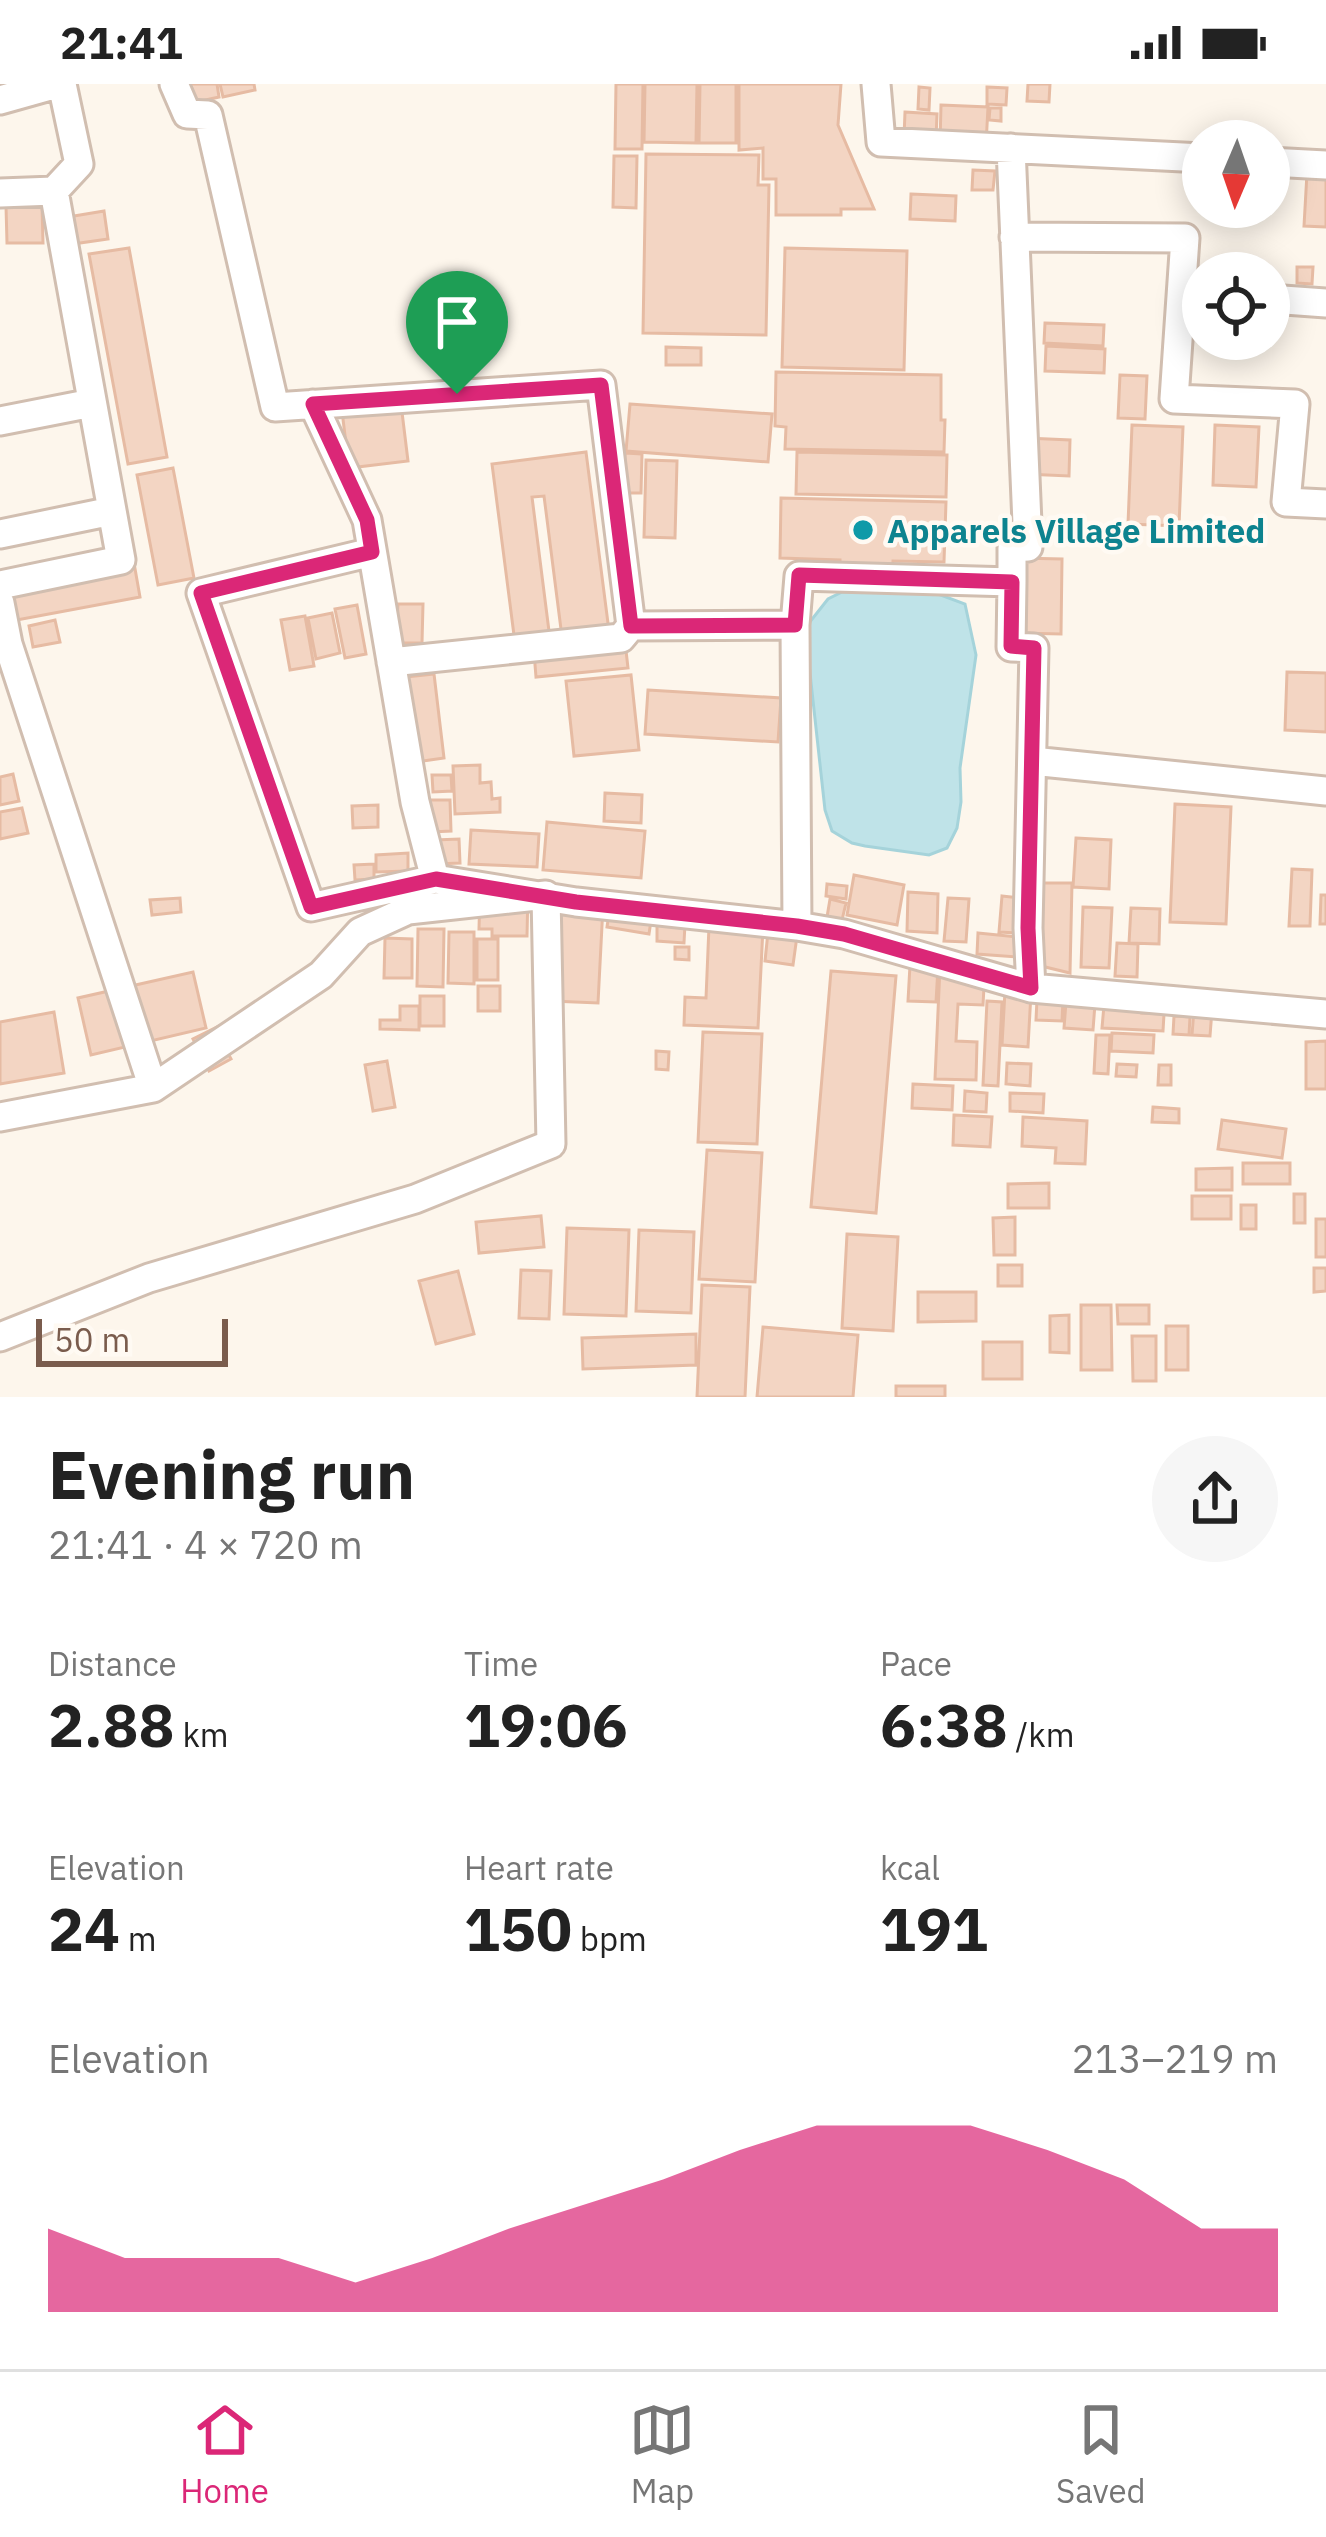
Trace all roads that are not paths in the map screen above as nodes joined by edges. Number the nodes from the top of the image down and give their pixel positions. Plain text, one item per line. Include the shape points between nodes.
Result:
1 (59, 84) edge
2 (174, 84) edge
3 (876, 84) edge
4 (8, 94) edge
5 (1011, 148) junction
6 (1182, 157) edge
7 (1290, 163) edge
8 (1326, 165) edge
9 (54, 191) junction
10 (0, 193) edge
11 (1014, 237) junction
12 (1186, 252) edge
13 (1290, 300) edge
14 (1326, 303) edge
15 (1182, 353) edge
16 (92, 403) junction
17 (313, 404) junction
18 (0, 421) edge
19 (1326, 504) edge
20 (112, 511) junction
21 (0, 534) edge
22 (372, 552) junction
23 (1012, 582) junction
24 (0, 585) edge
25 (0, 603) edge
26 (795, 625) junction
27 (631, 626) junction
28 (391, 662) junction
29 (1032, 761) junction
30 (1326, 791) edge
31 (436, 879) junction
32 (546, 895) junction
33 (797, 926) junction
34 (1031, 988) junction
35 (1326, 1013) edge
36 (153, 1088) junction
37 (0, 1117) edge
38 (0, 1337) edge

1 - 4 street
1 - 9 street via 79,164
2 - 17 street via 187,115 208,115 275,406
3 - 5 street via 881,142
5 - 6 street
5 - 11 street
7 - 8 street
9 - 10 street
9 - 16 street
11 - 12 street via 1184,238
11 - 23 street via 1028,547 1012,548
13 - 14 street
15 - 19 street via 1174,399 1294,404 1286,502
16 - 18 street
16 - 20 street
17 - 22 street via 367,520
17 - 27 street via 601,385
20 - 21 street
20 - 24 street via 121,560
22 - 28 street
22 - 31 street via 201,593 311,907
23 - 26 street via 799,575
23 - 29 street via 1011,646 1034,648
25 - 36 street
26 - 27 street
26 - 33 street
27 - 28 street via 621,638
28 - 31 street
29 - 30 street
29 - 34 street
31 - 32 street
32 - 33 street
32 - 36 street via 408,910 360,932 321,975
32 - 38 street via 551,1144 415,1199 149,1278
33 - 34 street
34 - 35 street
36 - 37 street

